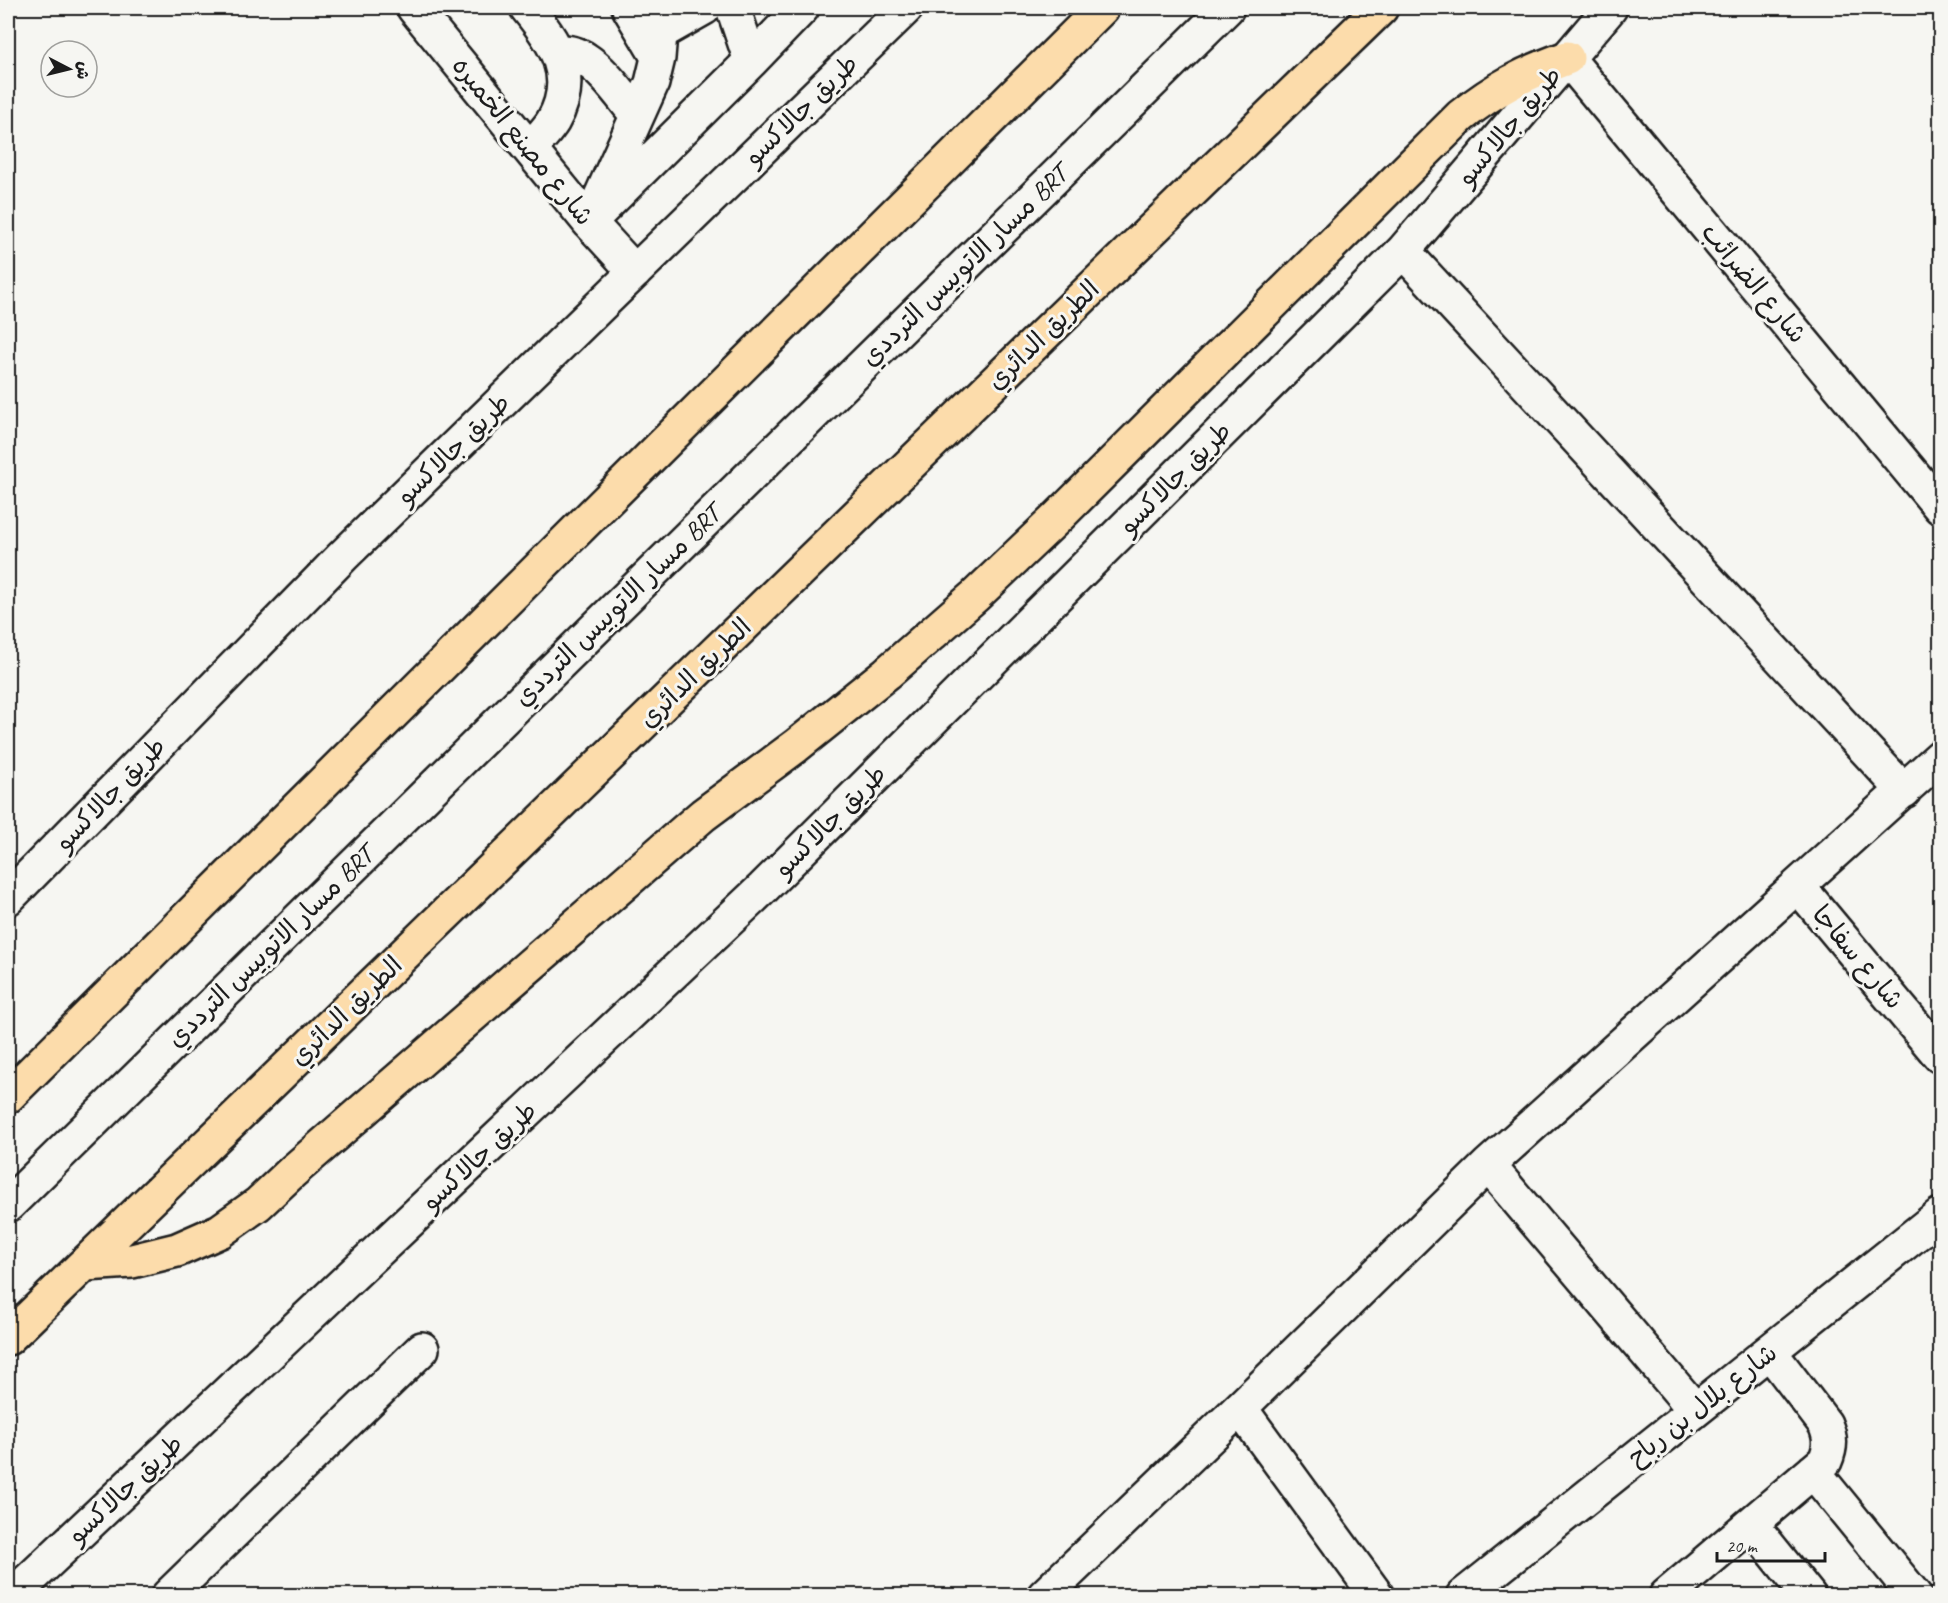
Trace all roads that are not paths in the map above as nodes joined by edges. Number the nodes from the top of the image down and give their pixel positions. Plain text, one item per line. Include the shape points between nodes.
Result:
1 (414, 8) edge
2 (527, 8) edge
3 (629, 8) edge
4 (704, 8) edge
5 (733, 8) edge
6 (802, 8) edge
7 (906, 8) edge
8 (1102, 8) edge
9 (1227, 8) edge
10 (1381, 8) edge
11 (1610, 8) edge
12 (658, 33) edge
13 (558, 51) junction
14 (1567, 58) junction
15 (751, 61) junction
16 (637, 115) junction
17 (530, 150) junction
18 (589, 222) junction
19 (1403, 250) junction
20 (635, 272) junction
21 (1941, 507) edge
22 (1941, 757) edge
23 (1904, 791) junction
24 (1799, 886) junction
25 (8, 898) edge
26 (1941, 1056) edge
27 (8, 1096) edge
28 (1488, 1165) junction
29 (8, 1205) edge
30 (1941, 1215) edge
31 (85, 1264) junction
32 (8, 1338) edge
33 (422, 1349) dead end
34 (1770, 1352) junction
35 (1240, 1408) junction
36 (1695, 1410) junction
37 (1813, 1471) junction
38 (1751, 1524) junction
39 (12, 1596) edge
40 (168, 1596) edge
41 (1044, 1596) edge
42 (1377, 1596) edge
43 (1463, 1596) edge
44 (1666, 1596) edge
45 (1809, 1596) edge
46 (1915, 1596) edge

1 - 17 street, شارع مصنع الخميره
2 - 13 street
3 - 12 street
4 - 12 street
5 - 15 street
6 - 15 street
7 - 20 street, طريق جالاكسو
8 - 27 highway
9 - 29 street, مسار الاتوبيس الترددي BRT
10 - 31 highway, الطريق الدائري
11 - 14 street, طريق جالاكسو
12 - 16 street via 652,83
13 - 16 street via 585,58
13 - 17 street via 564,74 562,98 553,120
14 - 19 street, طريق جالاكسو
14 - 21 street, شارع الضرائب
14 - 31 highway via 1511,81 1461,116 975,596 878,681 703,815 258,1204 220,1231 177,1250 132,1261
15 - 18 street
16 - 18 street
17 - 18 street, شارع مصنع الخميره
18 - 20 street, شارع مصنع الخميره
19 - 23 street
19 - 39 street, طريق جالاكسو via 763,888
20 - 25 street, طريق جالاكسو via 343,556
22 - 23 street
23 - 24 street
24 - 26 street, شارع سفاجا
24 - 28 street
28 - 35 street
28 - 36 street
30 - 34 street, شارع بلال بن رباح
31 - 32 highway, الطريق الدائري
33 - 40 street
34 - 36 street, شارع بلال بن رباح
34 - 37 street via 1830,1436 1825,1461
35 - 41 street
35 - 42 street
36 - 43 street, شارع بلال بن رباح
37 - 38 street
37 - 46 street
38 - 44 street
38 - 45 street

